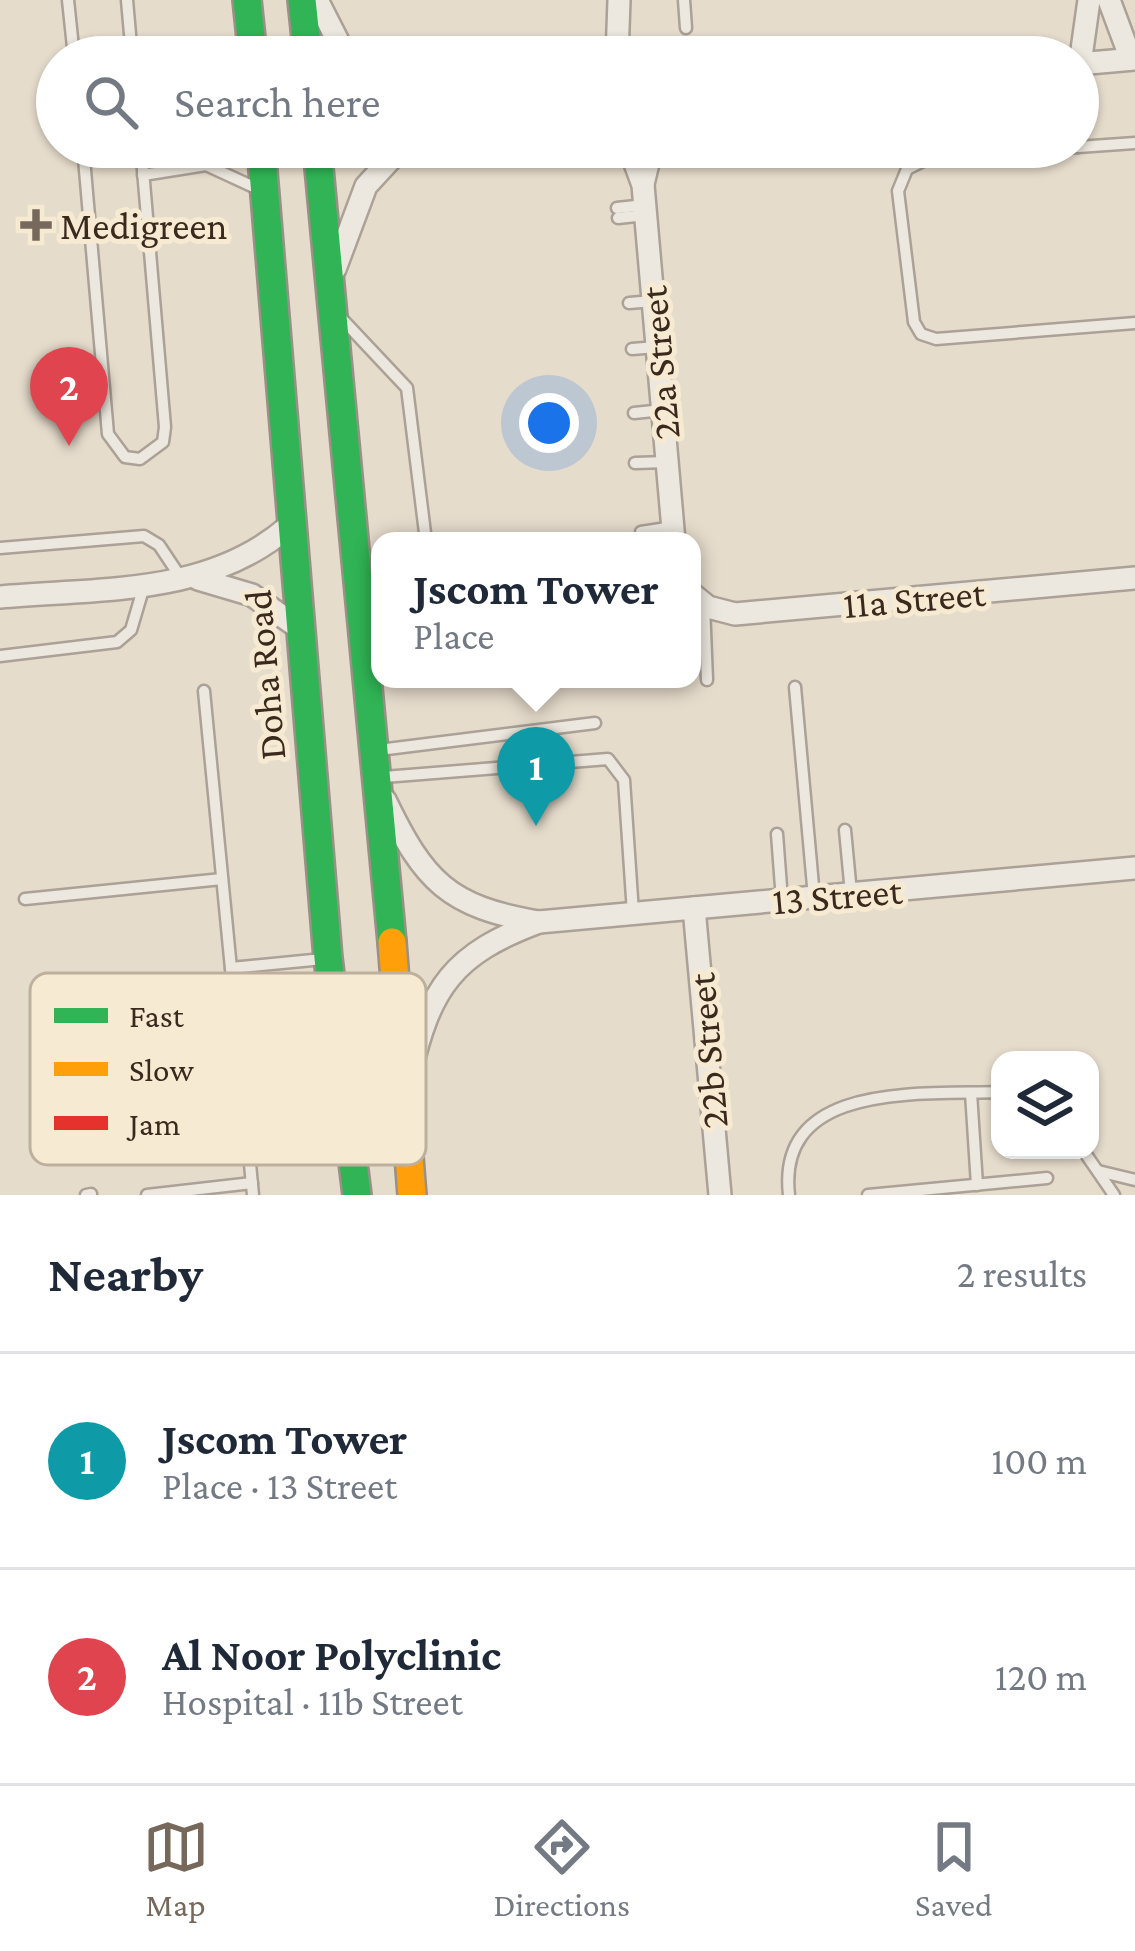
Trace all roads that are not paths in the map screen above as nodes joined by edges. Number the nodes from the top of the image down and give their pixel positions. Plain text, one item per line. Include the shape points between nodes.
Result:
1 (68, 0) edge
2 (127, 0) edge
3 (247, 0) edge
4 (302, 0) edge
5 (317, 0) edge
6 (620, 0) edge
7 (684, 0) edge
8 (1089, 0) edge
9 (1109, 0) edge
10 (686, 28) dead end
11 (72, 36) edge
12 (130, 36) edge
13 (251, 36) edge
14 (306, 36) edge
15 (335, 36) edge
16 (618, 36) edge
17 (1083, 36) edge
18 (1133, 59) edge
19 (1099, 62) edge
20 (1135, 143) edge
21 (1099, 146) edge
22 (85, 168) edge
23 (142, 168) edge
24 (187, 168) edge
25 (212, 168) edge
26 (263, 168) edge
27 (319, 168) edge
28 (383, 168) edge
29 (635, 168) edge
30 (649, 168) edge
31 (908, 168) edge
32 (143, 175) junction
33 (265, 193) junction
34 (645, 202) junction
35 (618, 213) dead end
36 (332, 281) junction
37 (653, 301) junction
38 (629, 304) dead end
39 (334, 310) junction
40 (1135, 322) edge
41 (658, 347) junction
42 (632, 349) dead end
43 (663, 410) junction
44 (634, 413) dead end
45 (667, 462) junction
46 (635, 463) dead end
47 (290, 526) junction
48 (425, 532) edge
49 (674, 532) edge
50 (0, 548) edge
51 (1135, 578) edge
52 (190, 579) junction
53 (145, 584) junction
54 (0, 597) edge
55 (701, 601) edge
56 (371, 625) edge
57 (701, 626) edge
58 (299, 628) junction
59 (0, 656) edge
60 (707, 680) dead end
61 (794, 687) dead end
62 (375, 688) edge
63 (204, 691) dead end
64 (596, 723) dead end
65 (378, 772) junction
66 (845, 830) dead end
67 (777, 834) dead end
68 (1135, 868) edge
69 (222, 879) junction
70 (850, 894) junction
71 (814, 897) junction
72 (26, 899) dead end
73 (782, 900) junction
74 (694, 908) junction
75 (633, 913) junction
76 (539, 922) junction
77 (328, 958) junction
78 (231, 968) junction
79 (231, 973) edge
80 (330, 973) edge
81 (394, 973) edge
82 (426, 1017) edge
83 (991, 1092) edge
84 (971, 1093) junction
85 (1090, 1159) edge
86 (352, 1165) edge
87 (409, 1165) edge
88 (1099, 1171) junction
89 (1047, 1178) dead end
90 (1135, 1180) edge
91 (977, 1185) junction
92 (251, 1192) edge
93 (908, 1193) edge
94 (146, 1195) edge
95 (356, 1195) edge
96 (412, 1195) edge
97 (720, 1195) edge
98 (789, 1195) edge
99 (868, 1195) edge
100 (1114, 1195) edge

1 - 11 lane
2 - 12 lane
3 - 13 main road
4 - 14 main road
5 - 15 street
6 - 16 street
7 - 10 lane
8 - 17 street
9 - 18 street
18 - 19 street
20 - 21 lane
22 - 32 lane via 107,434 125,457 140,458 163,442 165,427
23 - 32 lane
24 - 32 lane
25 - 33 lane
26 - 33 main road, Doha Road
27 - 36 main road
28 - 36 street via 366,186
29 - 34 street, 22a Street
30 - 34 street, 22a Street
31 - 40 lane via 898,191 921,334
33 - 47 main road, Doha Road
34 - 35 lane
34 - 37 street, 22a Street
36 - 39 main road
37 - 38 lane
37 - 41 street, 22a Street
39 - 48 lane via 407,388
39 - 56 main road
41 - 42 lane
41 - 43 street, 22a Street
43 - 44 lane
43 - 45 street, 22a Street
45 - 46 lane
45 - 49 street, 22a Street
47 - 52 street via 247,558
47 - 58 main road, Doha Road
50 - 52 lane via 144,536
51 - 55 street, 11a Street via 749,613
52 - 53 street
52 - 58 street via 252,595
53 - 54 street
53 - 59 lane via 131,630 117,642
57 - 60 lane
58 - 77 main road, Doha Road
61 - 71 lane
62 - 65 main road
63 - 69 lane
64 - 65 lane
65 - 75 lane via 608,759 625,780
65 - 76 street, 13 Street via 407,846 446,892 496,915
65 - 81 main road
66 - 70 lane
67 - 73 lane
68 - 70 street, 13 Street
69 - 72 lane
69 - 78 lane
70 - 71 street, 13 Street
71 - 73 street, 13 Street
73 - 74 street, 13 Street
74 - 75 street, 13 Street
74 - 97 street, 22b Street
75 - 76 street, 13 Street
76 - 82 street, 13 Street via 477,950 441,986
77 - 78 lane
77 - 80 main road, Doha Road
78 - 79 lane
83 - 84 lane
84 - 91 lane
84 - 98 lane via 859,1100 826,1112 793,1151
85 - 88 lane
86 - 95 main road, Doha Road
87 - 96 main road
88 - 90 lane
88 - 100 lane
89 - 91 lane
91 - 93 lane
92 - 94 lane
93 - 99 lane

